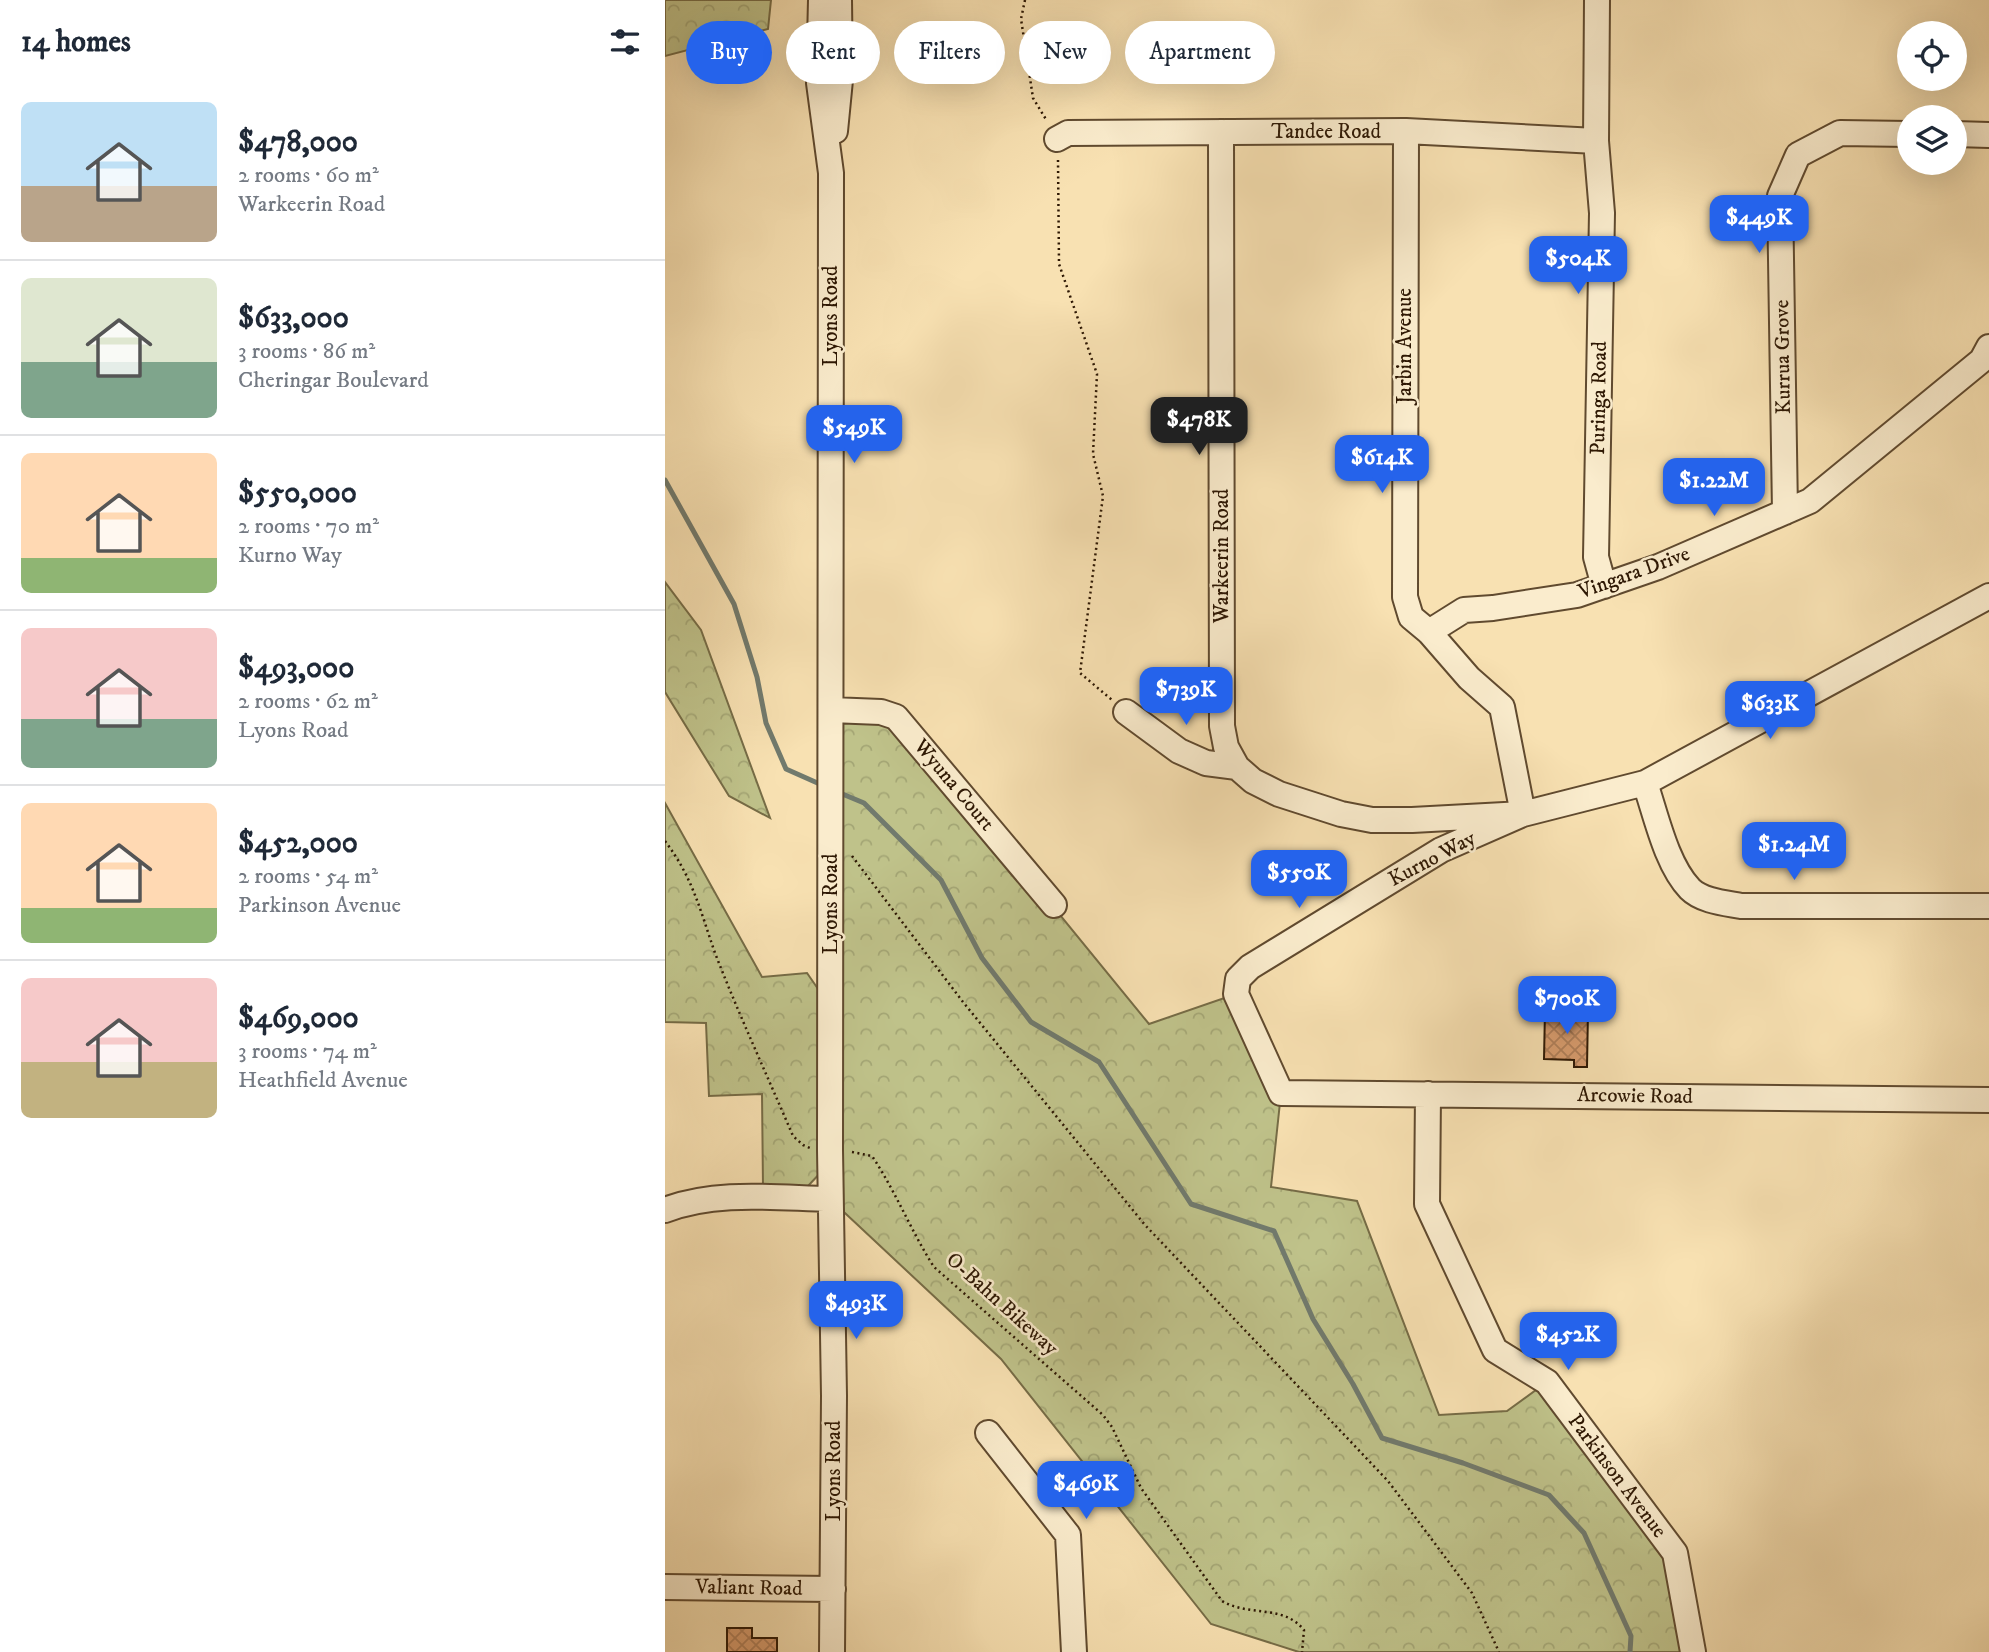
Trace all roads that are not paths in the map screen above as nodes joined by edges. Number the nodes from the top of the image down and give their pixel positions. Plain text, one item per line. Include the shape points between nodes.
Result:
1 (821, 0) edge
2 (839, 0) edge
3 (1597, 0) edge
4 (1406, 131) junction
5 (1221, 132) junction
6 (1897, 134) edge
7 (1967, 134) edge
8 (1989, 135) edge
9 (1058, 139) road end
10 (1596, 141) junction
11 (830, 156) junction
12 (1989, 347) edge
13 (1785, 512) junction
14 (1604, 586) junction
15 (1989, 596) edge
16 (1429, 632) junction
17 (831, 710) junction
18 (1126, 712) road end
19 (1237, 767) junction
20 (1645, 783) junction
21 (1523, 814) junction
22 (1054, 905) dead end
23 (1989, 906) edge
24 (1282, 1093) joint
25 (1428, 1094) junction
26 (1989, 1100) edge
27 (830, 1199) junction
28 (665, 1210) edge
29 (988, 1433) dead end
30 (665, 1587) edge
31 (833, 1589) junction
32 (832, 1652) edge
33 (1074, 1652) edge
34 (1693, 1652) edge

1 - 11 street, Lyons Road via 819,83
2 - 11 street, Lyons Road via 840,80
3 - 10 street, Puringa Road
4 - 5 street, Tandee Road
4 - 10 street, Tandee Road
4 - 16 street, Jarbin Avenue via 1405,597 1411,617
5 - 9 street, Tandee Road via 1068,133
5 - 19 street, Warkeerin Road via 1222,726
6 - 13 street, Kurrua Grove via 1840,133 1798,155 1780,196
7 - 8 street
10 - 14 street, Puringa Road via 1602,214 1596,557
11 - 17 street, Lyons Road
12 - 13 street, Vingara Drive via 1982,360 1810,501
13 - 14 street, Vingara Drive
14 - 16 street, Vingara Drive via 1577,596 1464,610
15 - 20 street
16 - 21 street, Jarbin Avenue via 1501,707
17 - 22 street, Wyuna Court via 881,712 896,718
17 - 27 street, Lyons Road
18 - 19 street via 1179,751 1206,763
19 - 21 street via 1279,794 1372,820
20 - 21 street
20 - 23 street via 1673,864 1691,890 1712,900 1741,906
21 - 24 street, Kurno Way via 1440,850 1250,967 1238,979 1236,994
24 - 25 street, Arcowie Road
25 - 26 street, Arcowie Road
25 - 34 street, Parkinson Avenue via 1427,1204 1495,1350 1547,1382 1675,1553
27 - 28 street via 708,1200
27 - 31 street, Lyons Road
29 - 33 street via 1068,1535
30 - 31 street, Valiant Road
31 - 32 street, Lyons Road

